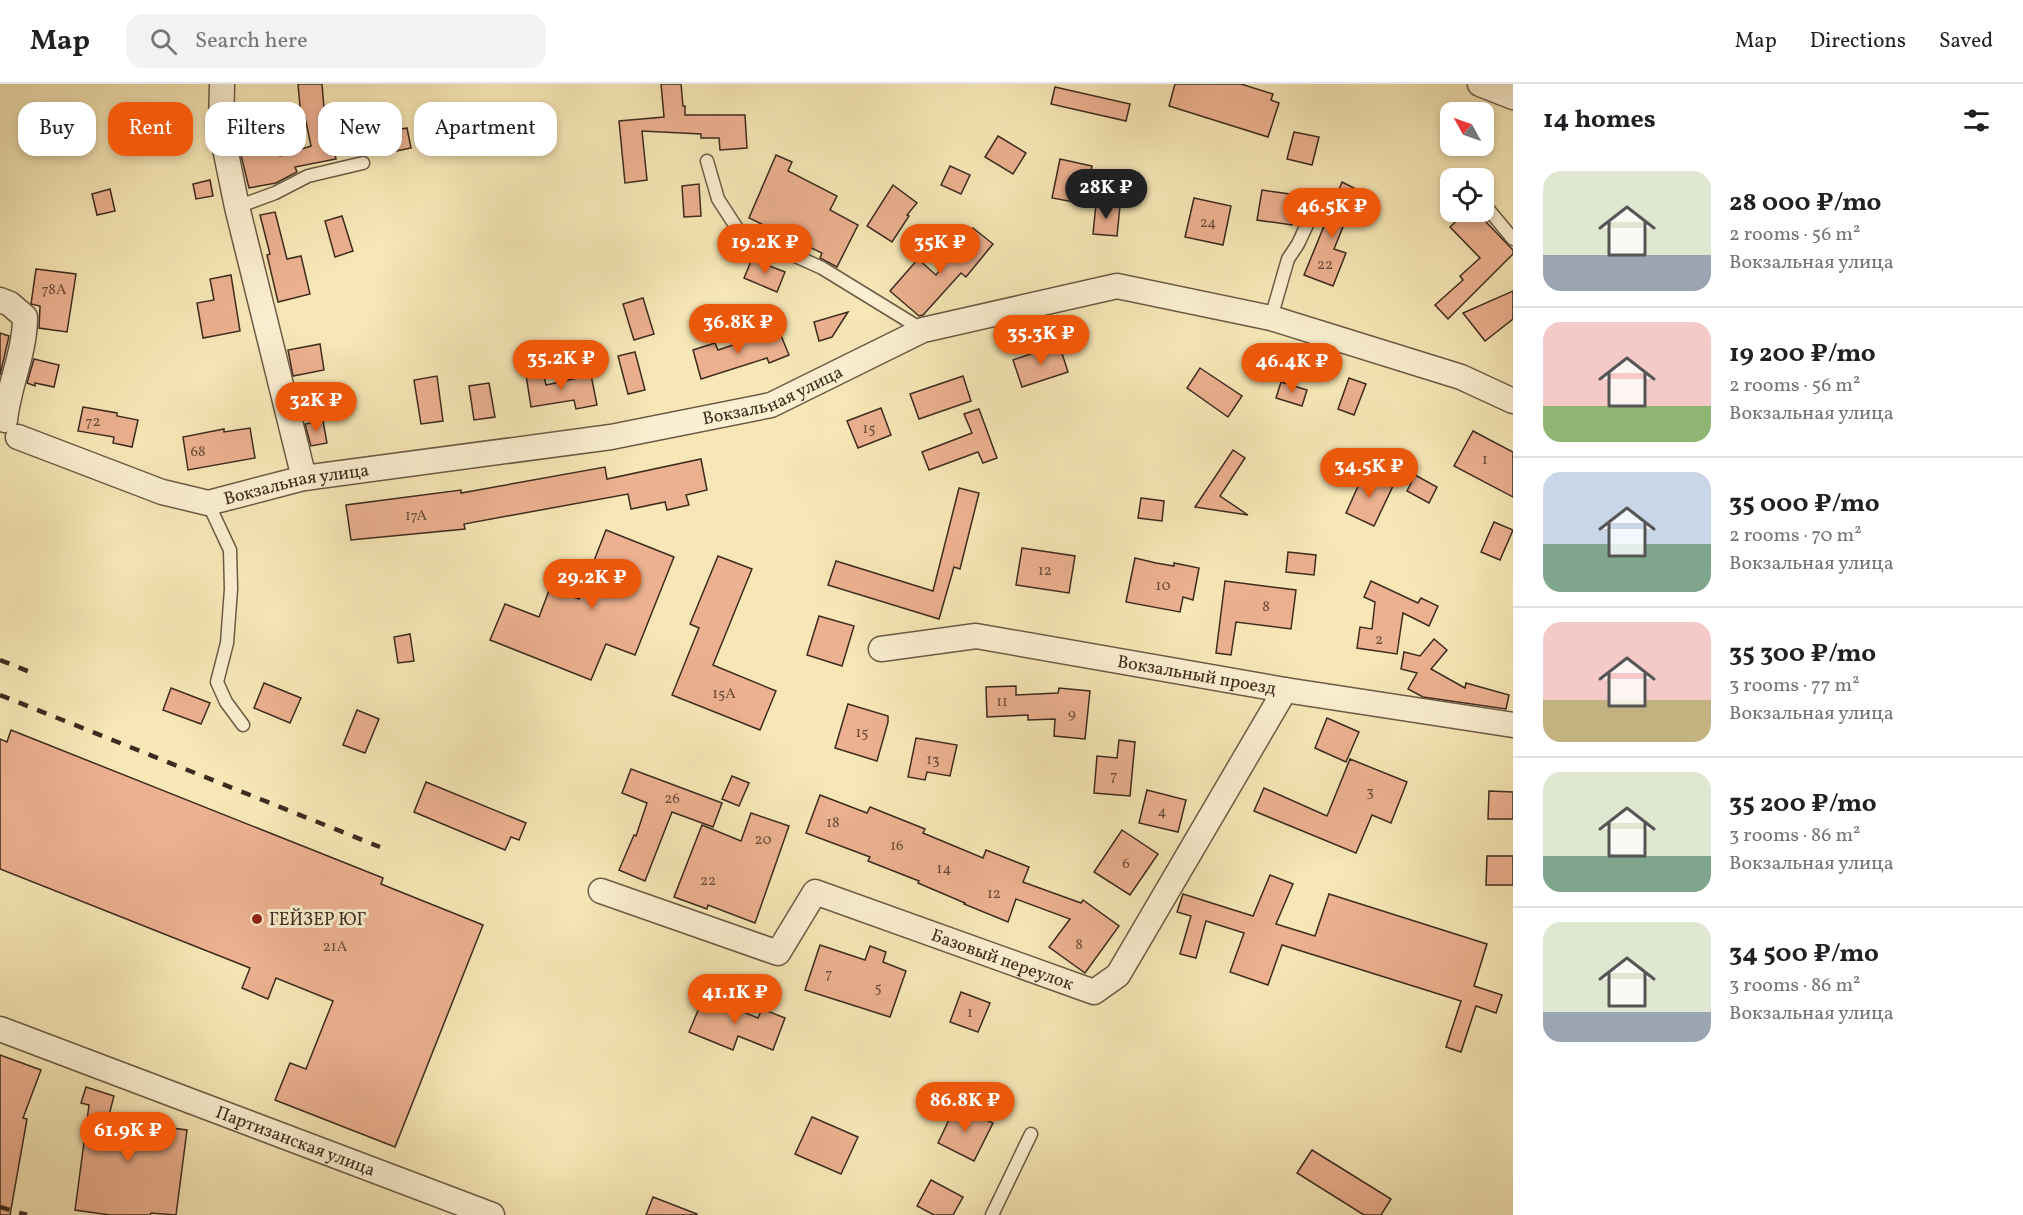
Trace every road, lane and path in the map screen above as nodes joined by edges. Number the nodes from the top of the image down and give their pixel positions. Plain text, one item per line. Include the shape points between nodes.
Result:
1 (222, 84) edge
2 (1480, 84) edge
3 (1513, 97) edge
4 (707, 161) dead end
5 (363, 163) dead end
6 (1318, 201) dead end
7 (237, 207) junction
8 (1494, 216) edge
9 (1513, 239) edge
10 (0, 300) edge
11 (1271, 318) junction
12 (923, 330) junction
13 (1513, 401) edge
14 (8, 412) edge
15 (304, 478) junction
16 (208, 503) junction
17 (881, 649) dead end
18 (1285, 690) junction
19 (243, 725) dead end
20 (1513, 725) edge
21 (601, 891) dead end
22 (0, 1029) edge
23 (1031, 1134) dead end
24 (492, 1215) edge
25 (992, 1215) edge

1 - 7 street via 221,129
2 - 3 street
4 - 12 lane via 718,199 742,236 822,268
5 - 7 lane via 308,176
6 - 11 lane via 1288,259
7 - 15 street
8 - 9 lane
10 - 14 street, Вокзальная улица via 25,317 25,338
11 - 12 street, Вокзальная улица via 1117,286
11 - 13 street, Вокзальная улица via 1461,377
12 - 15 street, Вокзальная улица via 771,405 611,437
14 - 16 street, Вокзальная улица via 162,492
15 - 16 street, Вокзальная улица
16 - 19 lane via 230,550 226,643 217,682
17 - 18 street, Вокзальный проезд via 976,636
18 - 20 street, Вокзальный проезд
18 - 21 street, Базовый переулок via 1118,975 1094,992 815,892 778,953
22 - 24 street, Партизанская улица
23 - 25 lane

